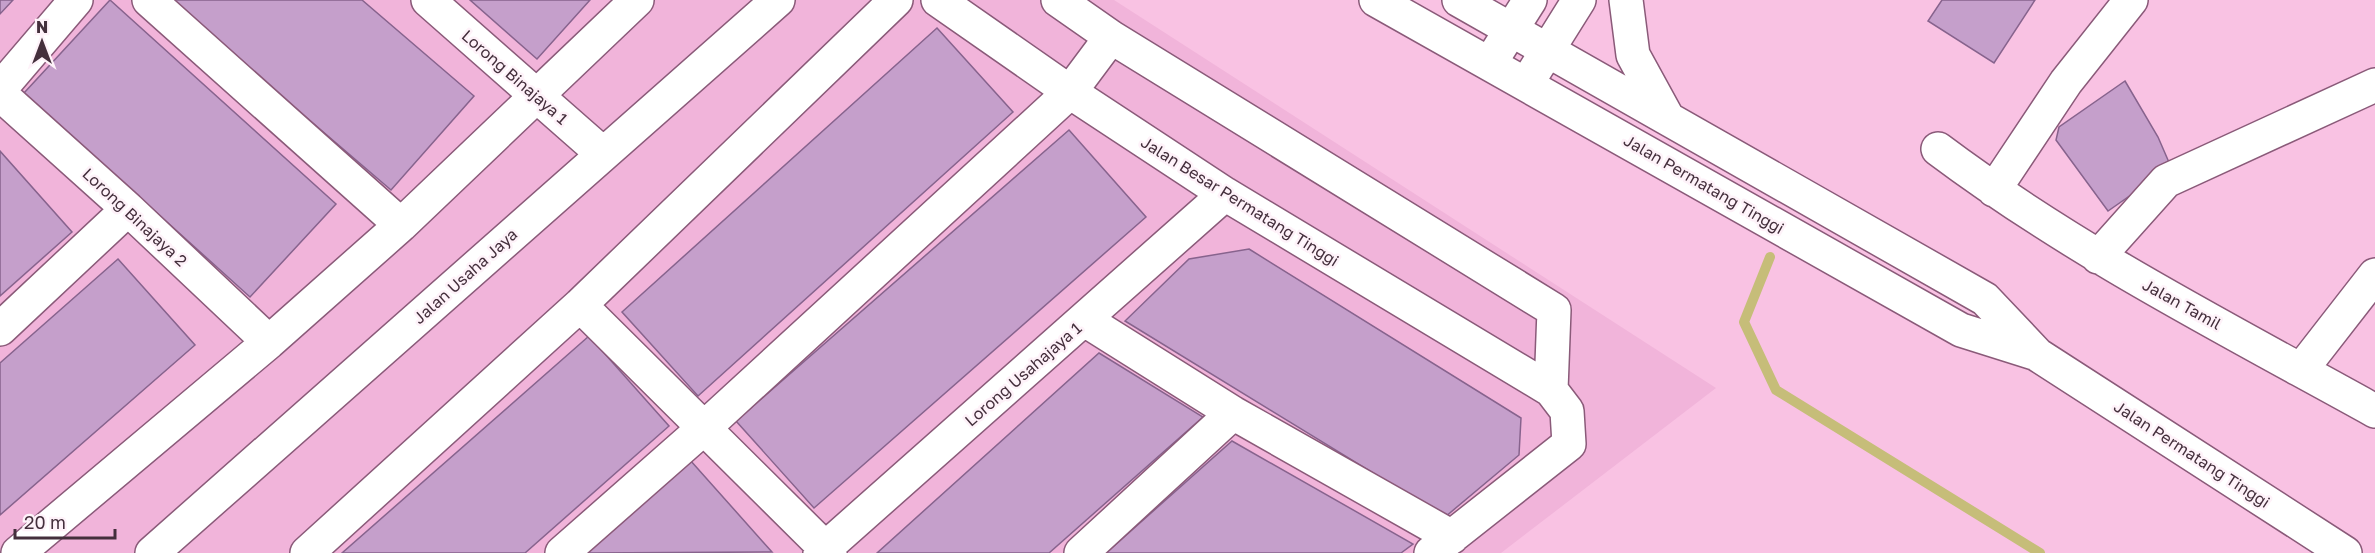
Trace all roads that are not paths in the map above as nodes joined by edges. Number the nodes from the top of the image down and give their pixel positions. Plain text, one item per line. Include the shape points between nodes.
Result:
1 (76, 0) edge
2 (149, 0) edge
3 (428, 0) edge
4 (637, 0) edge
5 (778, 0) edge
6 (896, 0) edge
7 (938, 0) edge
8 (1058, 0) edge
9 (1376, 0) edge
10 (1459, 0) edge
11 (1530, 0) edge
12 (1579, 0) edge
13 (1626, 0) edge
14 (2131, 0) edge
15 (1512, 30) junction
16 (1111, 37) junction
17 (1549, 50) junction
18 (1490, 63) junction
19 (1527, 83) junction
20 (2375, 85) edge
21 (0, 89) edge
22 (1070, 92) junction
23 (0, 94) edge
24 (535, 96) junction
25 (1667, 117) junction
26 (1938, 149) dead end
27 (603, 154) junction
28 (1994, 190) junction
29 (1226, 194) junction
30 (128, 209) junction
31 (401, 225) junction
32 (2098, 257) junction
33 (2375, 275) edge
34 (580, 305) junction
35 (1085, 320) junction
36 (0, 329) edge
37 (269, 342) junction
38 (2038, 355) junction
39 (2301, 370) junction
40 (1559, 401) junction
41 (2375, 411) edge
42 (1233, 413) junction
43 (704, 428) junction
44 (1442, 545) edge
45 (825, 552) edge
46 (18, 553) edge
47 (152, 553) edge
48 (307, 553) edge
49 (562, 553) edge
50 (1081, 553) edge
51 (2345, 553) edge

1 - 21 main road
2 - 31 main road
3 - 24 main road, Lorong Binajaya 1
4 - 24 main road
5 - 27 main road, Jalan Usaha Jaya
6 - 34 main road
7 - 22 main road, Jalan Besar Permatang Tinggi
8 - 16 main road
9 - 18 main road, Jalan Permatang Tinggi
10 - 15 main road, Jalan Permatang Tinggi
11 - 15 main road
12 - 17 main road
13 - 25 main road via 1634,55
14 - 28 main road via 2066,82
15 - 17 main road, Jalan Permatang Tinggi
15 - 18 main road
16 - 22 main road
16 - 40 main road via 1554,310
17 - 19 main road
17 - 25 main road, Jalan Permatang Tinggi
18 - 19 main road, Jalan Permatang Tinggi
19 - 38 main road, Jalan Permatang Tinggi via 1961,330
20 - 32 main road via 2166,181
22 - 29 main road, Jalan Besar Permatang Tinggi
22 - 43 main road
23 - 30 main road, Lorong Binajaya 2
24 - 27 main road, Lorong Binajaya 1
24 - 31 main road
25 - 38 main road, Jalan Permatang Tinggi via 1985,299
26 - 28 main road, Jalan Tamil
27 - 47 main road, Jalan Usaha Jaya
28 - 32 main road, Jalan Tamil
29 - 35 main road, Lorong Usahajaya 1
29 - 40 main road, Jalan Besar Permatang Tinggi
30 - 36 main road
30 - 37 main road, Lorong Binajaya 2
31 - 37 main road
32 - 39 main road, Jalan Tamil
33 - 39 main road
34 - 43 main road
34 - 48 main road
35 - 42 main road
35 - 45 main road, Lorong Usahajaya 1
37 - 46 main road
38 - 51 main road, Jalan Permatang Tinggi
39 - 41 main road, Jalan Tamil
40 - 44 main road via 1569,444
42 - 44 main road
42 - 50 main road
43 - 45 main road
43 - 49 main road

